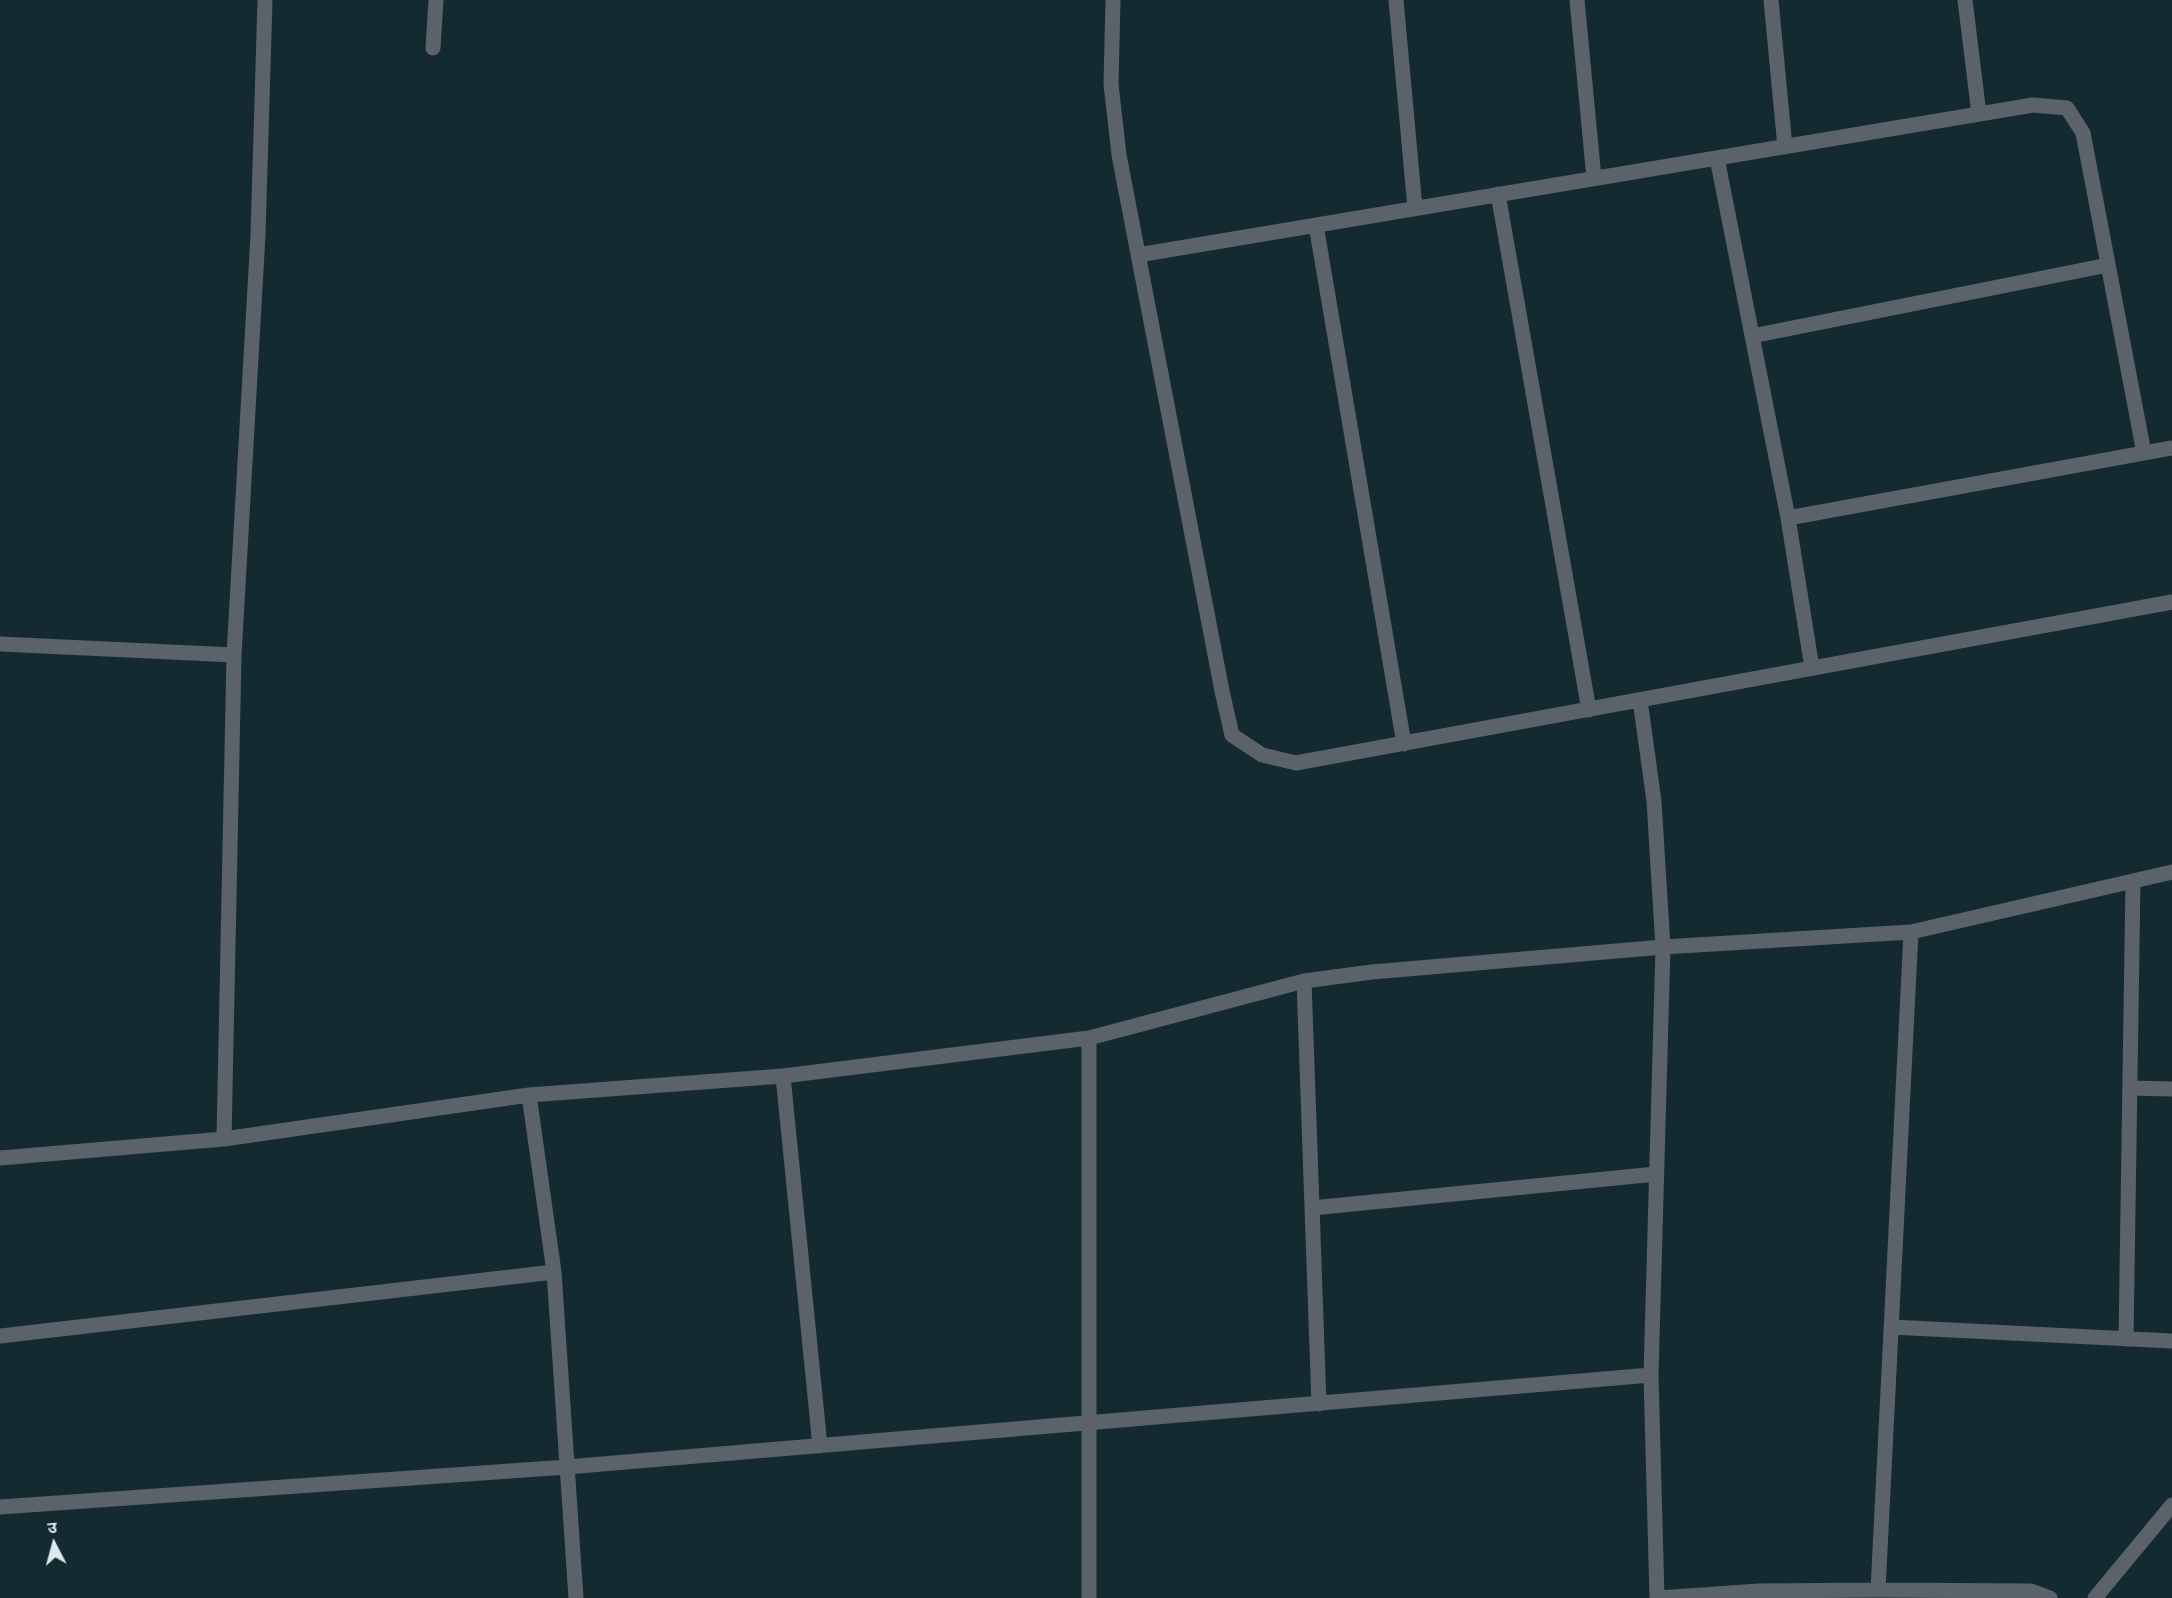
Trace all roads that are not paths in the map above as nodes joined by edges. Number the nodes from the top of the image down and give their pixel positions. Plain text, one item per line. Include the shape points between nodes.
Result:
1 (265, 0) edge
2 (436, 0) edge
3 (1113, 0) edge
4 (1396, 0) edge
5 (1577, 0) edge
6 (1771, 0) edge
7 (1965, 0) edge
8 (433, 48) dead end
9 (1979, 114) junction
10 (1785, 147) junction
11 (1717, 158) junction
12 (1594, 178) junction
13 (1498, 194) junction
14 (1415, 208) junction
15 (1316, 225) junction
16 (1138, 255) junction
17 (2108, 265) junction
18 (1752, 336) junction
19 (2172, 448) edge
20 (2144, 453) junction
21 (1788, 519) junction
22 (2172, 602) edge
23 (0, 644) edge
24 (234, 655) junction
25 (1812, 668) junction
26 (1640, 700) junction
27 (1589, 710) junction
28 (1404, 744) junction
29 (2172, 872) edge
30 (2133, 881) junction
31 (1911, 932) junction
32 (1663, 947) junction
33 (1304, 981) junction
34 (1089, 1038) junction
35 (783, 1076) junction
36 (2130, 1088) junction
37 (2172, 1089) edge
38 (529, 1095) junction
39 (224, 1139) junction
40 (0, 1158) edge
41 (1656, 1174) junction
42 (1312, 1208) junction
43 (554, 1272) junction
44 (1891, 1328) junction
45 (0, 1336) edge
46 (2127, 1339) junction
47 (2172, 1341) edge
48 (1651, 1375) junction
49 (1319, 1404) junction
50 (1090, 1423) junction
51 (820, 1446) junction
52 (567, 1467) junction
53 (2172, 1505) edge
54 (0, 1507) edge
55 (1878, 1590) junction
56 (1759, 1594) edge
57 (576, 1598) edge
58 (1089, 1598) edge
59 (1658, 1598) edge
60 (2050, 1598) edge
61 (2095, 1598) edge

1 - 24 street via 258,235
2 - 8 street
3 - 16 street via 1111,84 1119,155
4 - 14 street
5 - 12 street
6 - 10 street
7 - 9 street
9 - 10 street
9 - 17 street via 2033,105 2067,108 2083,134
10 - 11 street
11 - 12 street
11 - 18 street
12 - 13 street
13 - 14 street
13 - 27 street
14 - 15 street
15 - 16 street
15 - 28 street
16 - 28 street via 1232,735 1262,755 1296,763
17 - 18 street
17 - 20 street
18 - 21 street
19 - 20 street
20 - 21 street
21 - 25 street
22 - 25 street
23 - 24 street
24 - 39 street
25 - 26 street
26 - 27 street
26 - 32 street via 1654,801
27 - 28 street
29 - 30 street
30 - 31 street
30 - 36 street
31 - 32 street
31 - 44 street
32 - 33 street
32 - 41 street
33 - 34 street
33 - 42 street
34 - 35 street
34 - 50 street
35 - 38 street
35 - 51 street
36 - 37 street
36 - 46 street
38 - 39 street
38 - 43 street
39 - 40 street
41 - 42 street
41 - 48 street
42 - 49 street
43 - 45 street
43 - 52 street
44 - 46 street
44 - 55 street
46 - 47 street
48 - 49 street
48 - 59 street
49 - 50 street
50 - 51 street
50 - 58 street
51 - 52 street
52 - 54 street
52 - 57 street
53 - 61 street
55 - 56 street
55 - 60 street via 2031,1590
56 - 59 street

